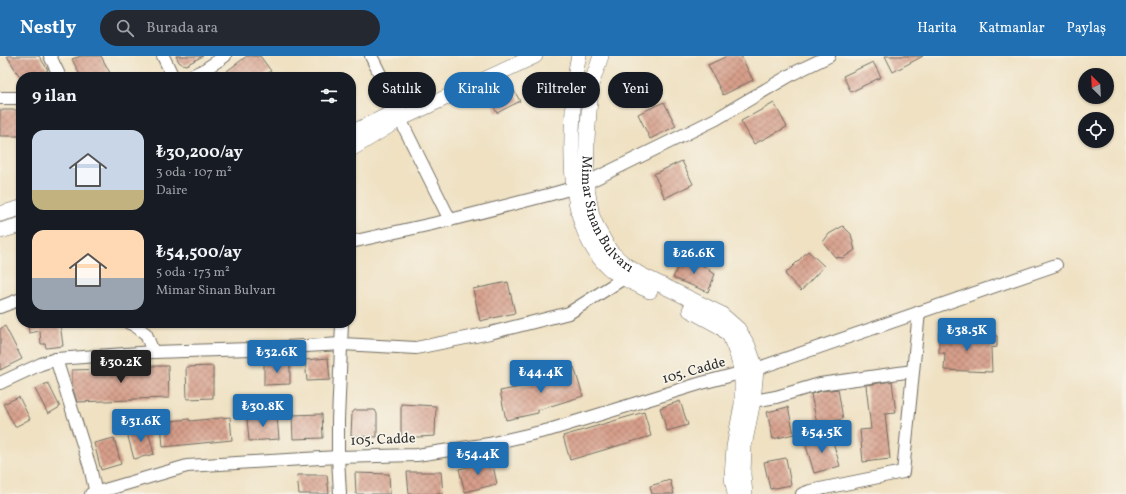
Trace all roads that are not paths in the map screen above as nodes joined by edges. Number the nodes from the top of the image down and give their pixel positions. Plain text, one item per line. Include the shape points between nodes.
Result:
1 (50, 56) edge
2 (162, 56) edge
3 (225, 56) edge
4 (371, 56) edge
5 (512, 56) edge
6 (534, 56) edge
7 (579, 56) edge
8 (601, 56) edge
9 (829, 56) edge
10 (58, 72) edge
11 (170, 72) edge
12 (200, 72) edge
13 (0, 98) edge
14 (16, 98) edge
15 (399, 115) junction
16 (356, 131) edge
17 (356, 145) edge
18 (580, 185) junction
19 (16, 209) edge
20 (0, 214) edge
21 (450, 220) junction
22 (16, 226) edge
23 (0, 231) edge
24 (356, 241) edge
25 (1056, 265) dead end
26 (624, 278) junction
27 (16, 301) edge
28 (0, 307) edge
29 (919, 312) junction
30 (138, 328) edge
31 (342, 328) edge
32 (342, 344) junction
33 (153, 352) junction
34 (56, 359) junction
35 (756, 369) junction
36 (913, 371) junction
37 (742, 373) junction
38 (0, 383) edge
39 (753, 401) junction
40 (338, 456) junction
41 (94, 494) edge
42 (340, 494) edge
43 (735, 494) edge
44 (745, 494) edge
45 (802, 494) edge

1 - 10 street
2 - 11 street
3 - 12 street
4 - 15 street
5 - 15 main road
6 - 15 main road
7 - 18 main road, Mimar Sinan Bulvarı via 571,145
8 - 18 main road, Mimar Sinan Bulvarı via 591,85
9 - 18 street via 716,119
13 - 14 street
15 - 16 main road
15 - 17 main road
15 - 21 street
18 - 21 street
18 - 26 main road, Mimar Sinan Bulvarı via 583,228 594,250 608,267
18 - 35 main road, Mimar Sinan Bulvarı via 598,230 610,251 639,274 721,314 738,329 748,346
19 - 20 main road
21 - 24 street
22 - 23 main road
25 - 29 street, 105. Cadde
26 - 32 street via 569,313 490,333 416,348
26 - 37 main road, Mimar Sinan Bulvarı via 721,327 730,336
27 - 28 street
29 - 35 street, 105. Cadde
29 - 36 street
30 - 33 street via 146,334
31 - 32 street
32 - 33 street
32 - 40 street
33 - 34 street
34 - 38 street
34 - 41 street via 90,467
35 - 37 street, 105. Cadde
35 - 39 main road, Mimar Sinan Bulvarı
36 - 39 street via 820,384
36 - 45 street via 903,472
37 - 40 street, 105. Cadde via 550,430 489,444 417,455
37 - 43 main road, Mimar Sinan Bulvarı via 742,404 734,447 732,478
39 - 44 main road, Mimar Sinan Bulvarı via 744,446
40 - 41 street, 105. Cadde via 187,466
40 - 42 street

